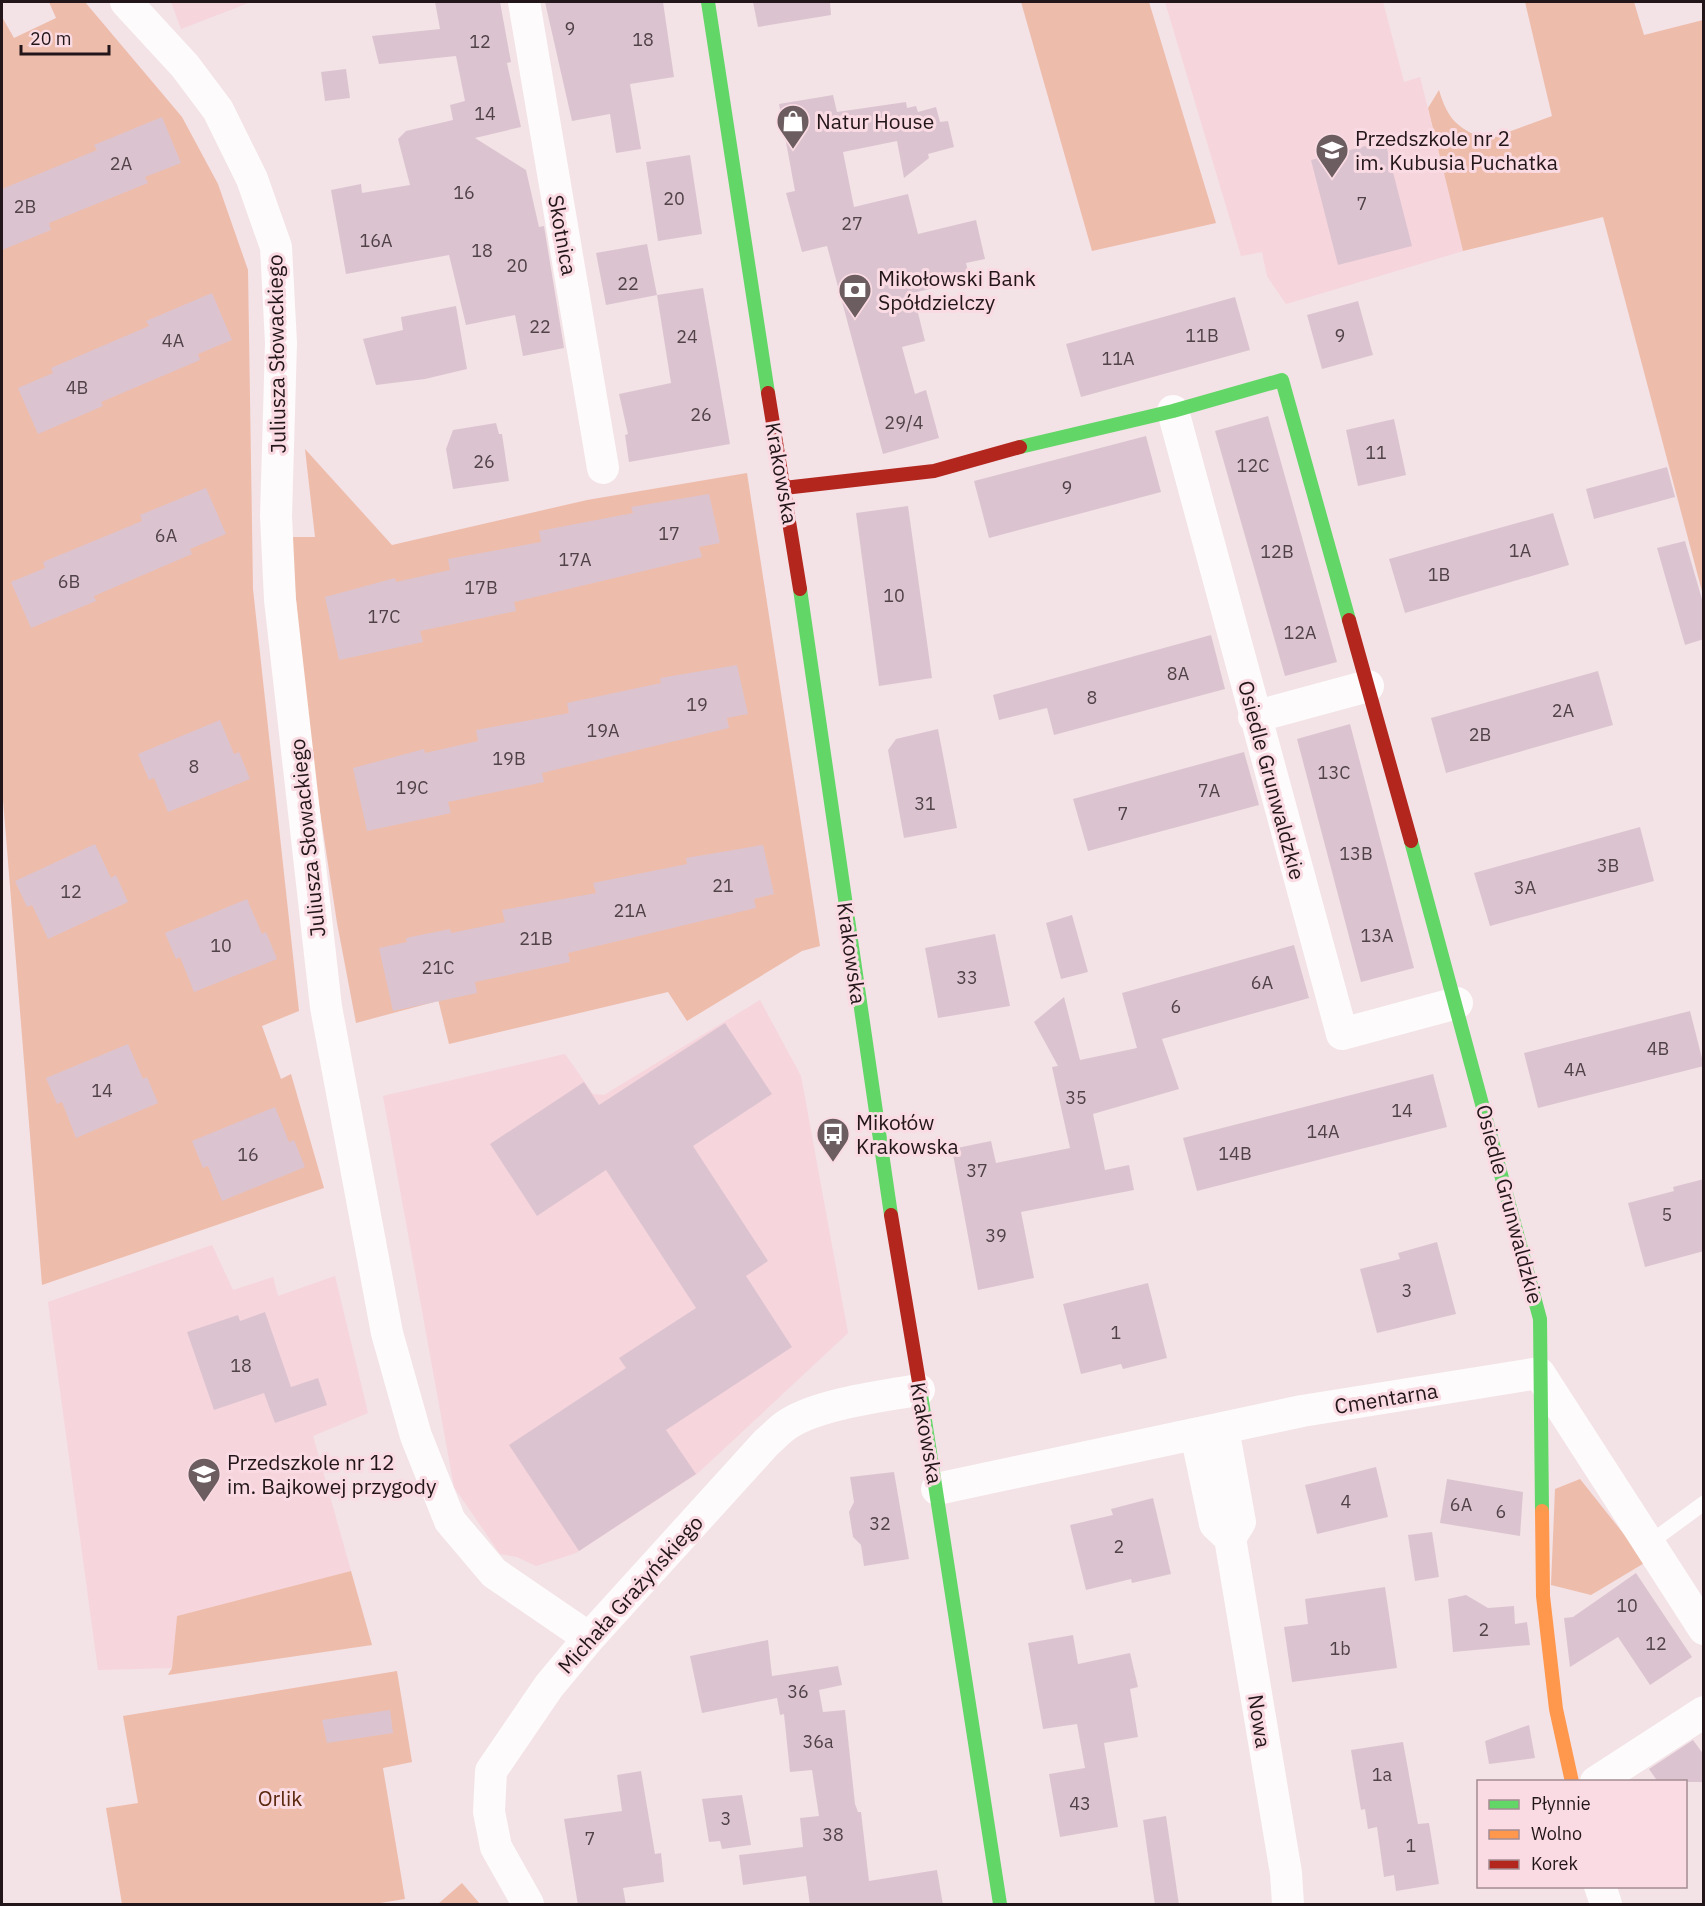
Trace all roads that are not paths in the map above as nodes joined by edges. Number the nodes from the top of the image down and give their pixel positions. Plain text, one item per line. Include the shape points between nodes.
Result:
1 (126, 2) edge
2 (524, 2) edge
3 (708, 2) edge
4 (1173, 411) junction
5 (603, 468) dead end
6 (784, 488) junction
7 (1368, 686) junction
8 (1254, 717) junction
9 (1456, 1003) junction
10 (1539, 1373) junction
11 (919, 1390) junction
12 (1210, 1431) junction
13 (937, 1489) junction
14 (1704, 1503) edge
15 (1648, 1544) junction
16 (1704, 1629) edge
17 (589, 1638) junction
18 (1704, 1712) edge
19 (1572, 1780) edge
20 (1599, 1780) edge
21 (1600, 1888) edge
22 (528, 1905) edge
23 (1000, 1905) edge
24 (1288, 1905) edge
25 (1606, 1905) edge

1 - 17 street, Juliusza Słowackiego via 185,66 218,110 252,179 276,247 281,343 276,516 280,600 326,1007 387,1333 416,1436 450,1521 494,1573
2 - 5 street, Skotnica
3 - 6 street, Krakowska
4 - 6 street, Osiedle Grunwaldzkie via 1061,436 934,471
4 - 7 street, Osiedle Grunwaldzkie via 1282,380
4 - 8 street, Osiedle Grunwaldzkie
6 - 11 street, Krakowska via 882,1165
7 - 8 street
7 - 9 street, Osiedle Grunwaldzkie
8 - 9 street, Osiedle Grunwaldzkie via 1342,1034
9 - 10 street, Osiedle Grunwaldzkie via 1540,1319
10 - 12 street, Cmentarna via 1302,1411
10 - 15 street
10 - 19 street, Osiedle Grunwaldzkie via 1543,1596 1556,1709
11 - 13 street, Krakowska
11 - 17 street, Michała Grażyńskiego via 876,1397 788,1424 766,1443
12 - 13 street, Cmentarna
12 - 24 street, Nowa via 1215,1524 1230,1538
13 - 23 street, Krakowska
14 - 15 lane
15 - 16 street
17 - 22 street, Michała Grażyńskiego via 549,1686 491,1771 489,1812 496,1847
18 - 20 street
21 - 25 street

